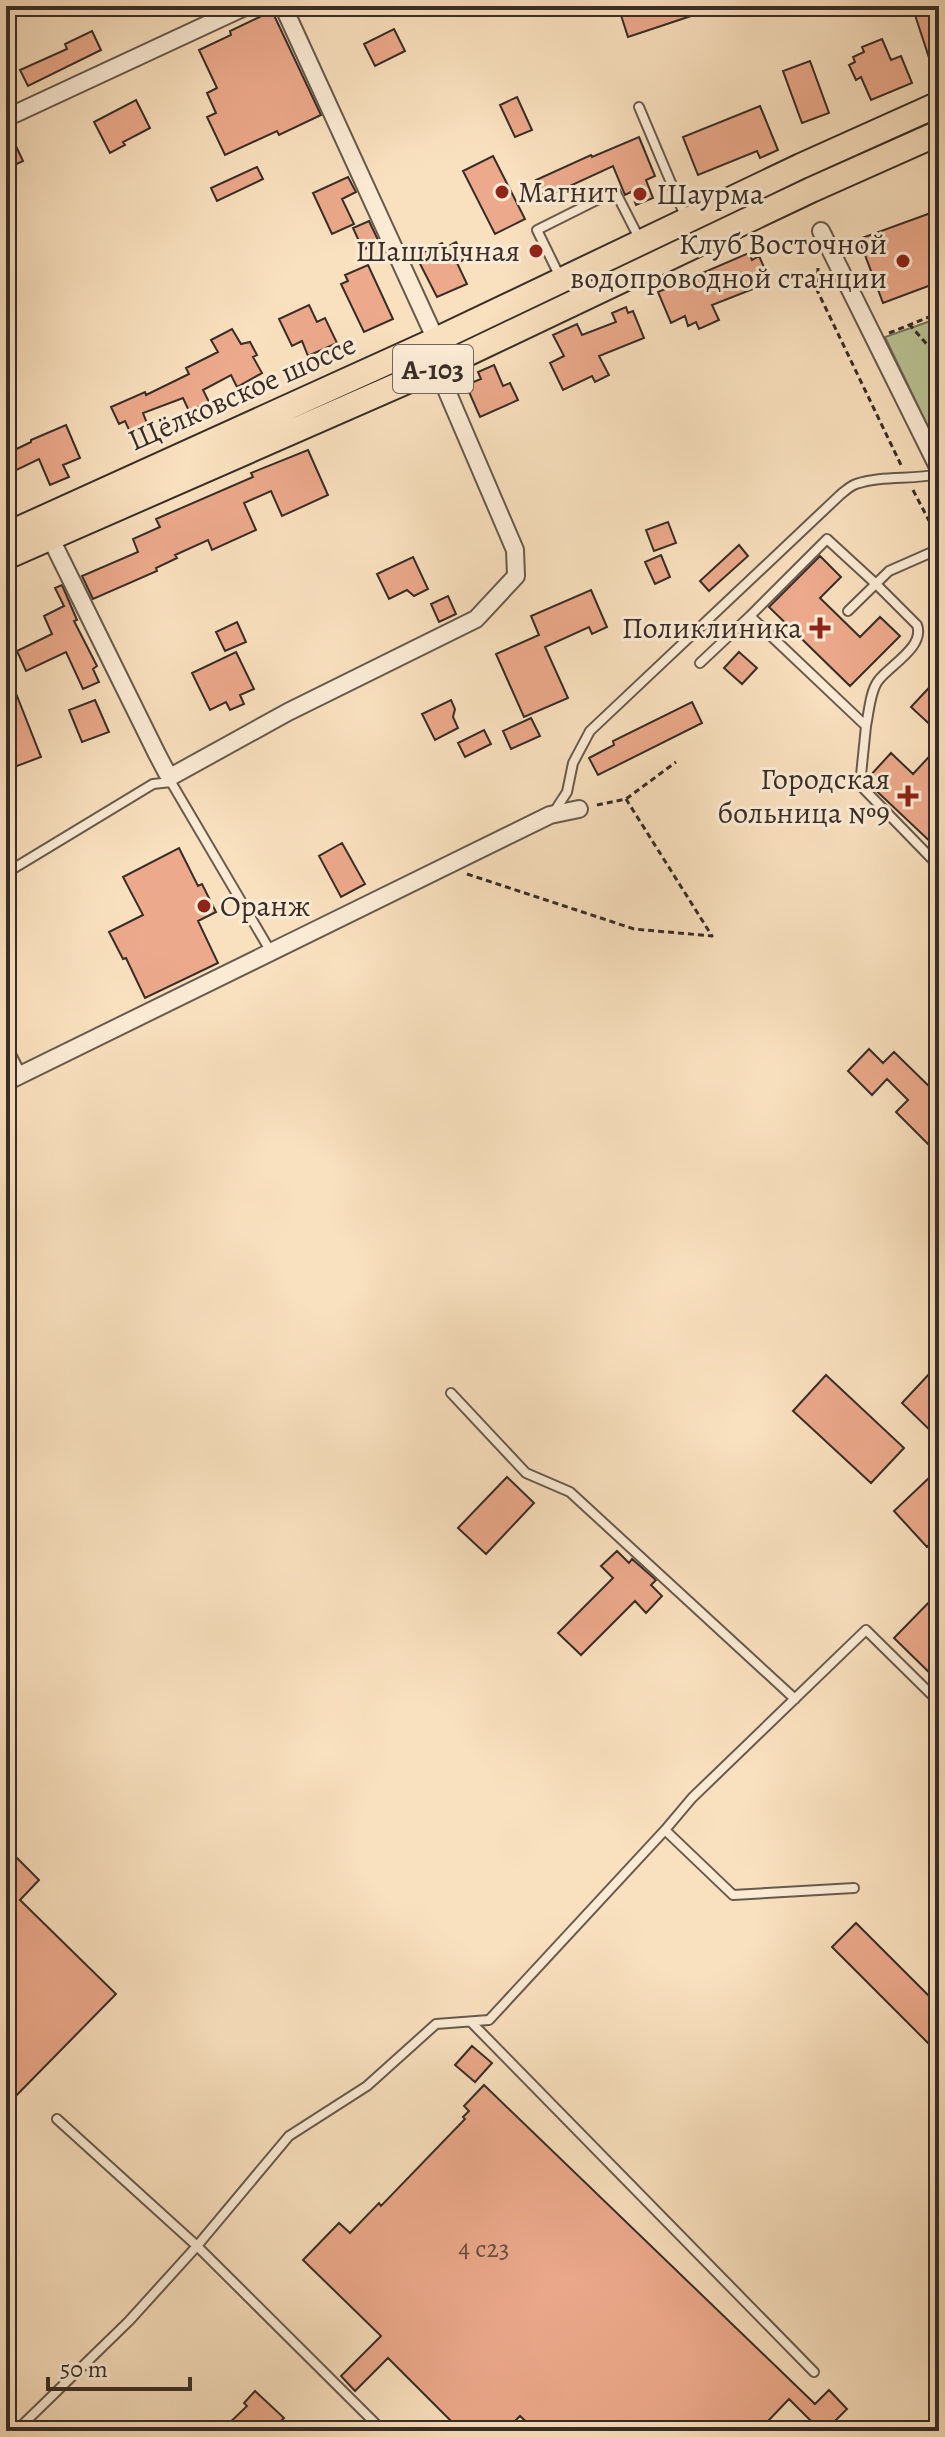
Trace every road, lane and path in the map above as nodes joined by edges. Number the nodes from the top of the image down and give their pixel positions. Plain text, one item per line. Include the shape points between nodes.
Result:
1 (247, 6) edge
2 (283, 6) edge
3 (939, 104) edge
4 (639, 107) dead end
5 (6, 118) edge
6 (939, 133) edge
7 (687, 221) junction
8 (821, 231) joint
9 (641, 243) junction
10 (561, 280) junction
11 (939, 313) edge
12 (909, 324) junction
13 (875, 339) junction
14 (436, 340) junction
15 (939, 358) edge
16 (437, 368) junction
17 (939, 471) edge
18 (908, 479) junction
19 (6, 535) edge
20 (50, 537) junction
21 (939, 540) edge
22 (939, 549) edge
23 (6, 557) edge
24 (876, 584) junction
25 (848, 611) dead end
26 (750, 616) junction
27 (700, 663) dead end
28 (866, 726) junction
29 (676, 762) dead end
30 (626, 799) junction
31 (579, 809) joint
32 (550, 815) junction
33 (939, 860) edge
34 (445, 867) junction
35 (6, 873) edge
36 (271, 953) junction
37 (6, 1044) edge
38 (14, 1078) edge
39 (451, 1393) dead end
40 (795, 1699) junction
41 (939, 1702) edge
42 (665, 1830) junction
43 (854, 1888) dead end
44 (471, 2022) junction
45 (57, 2119) dead end
46 (197, 2246) junction
47 (814, 2372) dead end
48 (16, 2431) edge
49 (383, 2431) edge

1 - 5 street
2 - 14 street
3 - 7 main road, Щёлковское шоссе / А-103
4 - 7 lane
6 - 16 main road, Щёлковское шоссе / А-103
7 - 9 main road, Щёлковское шоссе / А-103
8 - 13 street
8 - 18 path via 817,290
9 - 10 main road, Щёлковское шоссе / А-103
9 - 10 lane via 615,191 537,230
10 - 14 main road, Щёлковское шоссе / А-103
11 - 12 path
12 - 13 path
12 - 15 path
13 - 17 street
14 - 19 main road, Щёлковское шоссе / А-103
16 - 20 main road, Щёлковское шоссе / А-103
16 - 20 street via 515,550 516,576 476,619 172,776
17 - 18 lane
18 - 21 path
18 - 32 lane via 855,484 840,495 590,731 573,763 567,792
20 - 23 main road, Щёлковское шоссе / А-103
22 - 24 lane via 889,571
24 - 25 lane
24 - 26 lane via 827,539
24 - 28 lane via 917,625 919,636 876,684
26 - 27 lane
26 - 28 lane
28 - 33 lane via 860,785 933,860
29 - 30 path
30 - 31 path
30 - 34 path via 712,936 634,929
31 - 32 street
32 - 34 street
34 - 36 street
35 - 36 lane via 153,784 171,782
36 - 38 street
37 - 38 lane
39 - 40 lane via 526,1473 570,1492
40 - 41 lane via 866,1630
40 - 42 lane
42 - 43 lane via 733,1895
42 - 44 lane via 489,2020
44 - 46 lane via 436,2024 367,2086 289,2136
44 - 47 lane
45 - 46 lane
46 - 48 lane
46 - 49 lane

